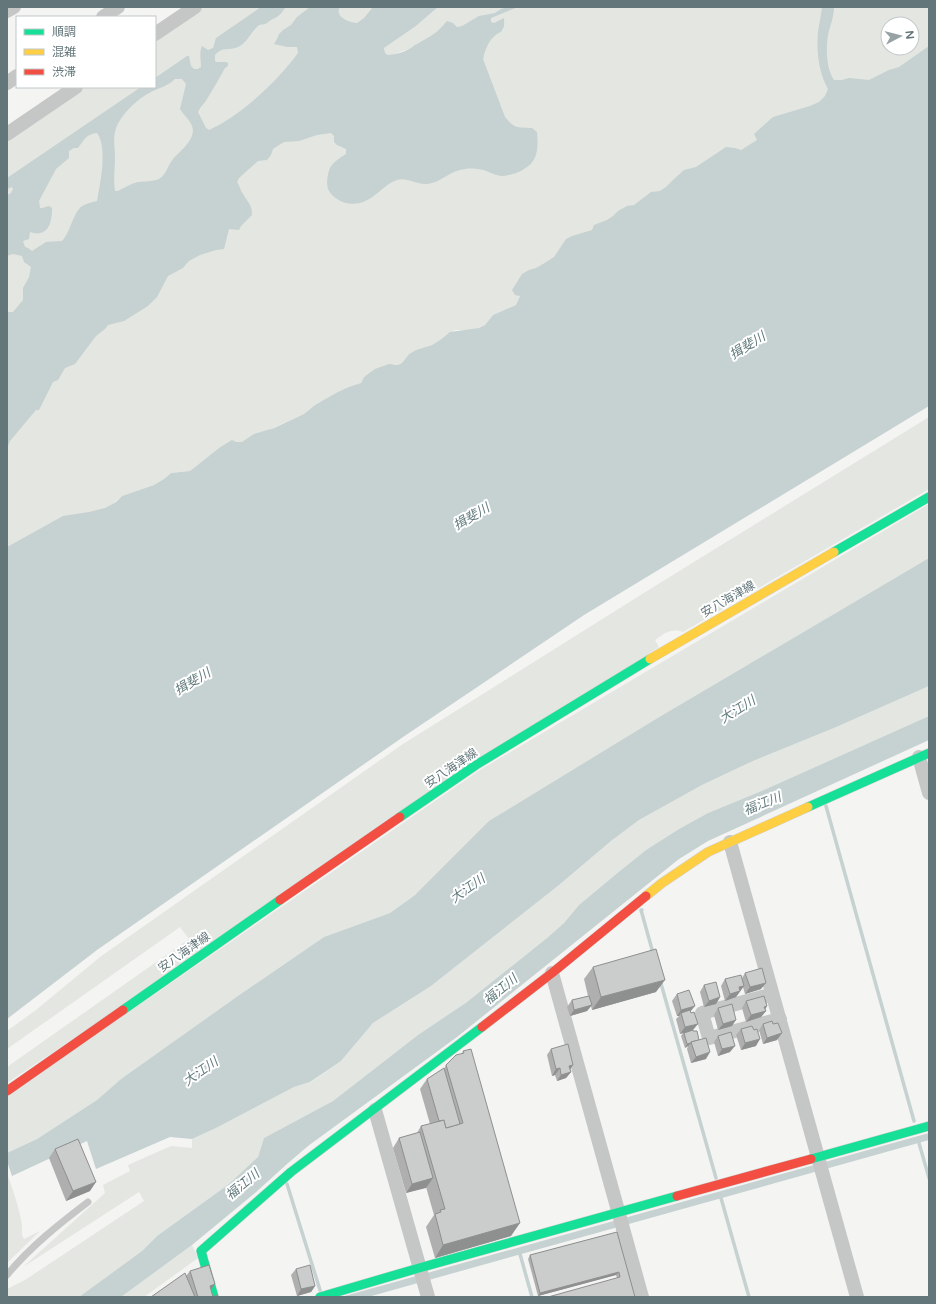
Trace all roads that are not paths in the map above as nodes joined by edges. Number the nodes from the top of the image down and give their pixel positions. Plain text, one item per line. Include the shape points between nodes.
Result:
1 (14, 7) edge
2 (118, 7) edge
3 (194, 7) edge
4 (7, 11) edge
5 (104, 16) edge
6 (156, 33) edge
7 (16, 77) edge
8 (7, 83) edge
9 (75, 88) edge
10 (7, 134) edge
11 (929, 497) edge
12 (924, 755) edge
13 (929, 793) edge
14 (730, 842) junction
15 (552, 973) junction
16 (773, 994) junction
17 (780, 1019) junction
18 (7, 1091) edge
19 (375, 1110) junction
20 (929, 1126) edge
21 (820, 1163) junction
22 (88, 1202) dead end
23 (620, 1219) junction
24 (421, 1274) junction
25 (7, 1275) edge
26 (214, 1297) edge
27 (320, 1297) edge
28 (428, 1297) edge
29 (642, 1297) edge
30 (857, 1297) edge

1 - 4 street
2 - 5 street
3 - 6 street
7 - 8 street
9 - 10 street
11 - 18 street, 安八海津線 via 655,656 476,765
12 - 13 street
12 - 14 street
14 - 15 street via 708,852 662,883
14 - 16 street
15 - 19 street
15 - 23 street
16 - 17 street
16 - 17 street via 702,1013 709,1038
17 - 21 street
19 - 24 street
19 - 26 street via 291,1172 200,1251
20 - 21 street
21 - 23 street
21 - 30 street
22 - 25 lane via 52,1230 18,1261
23 - 24 street
23 - 29 street
24 - 27 street
24 - 28 street

